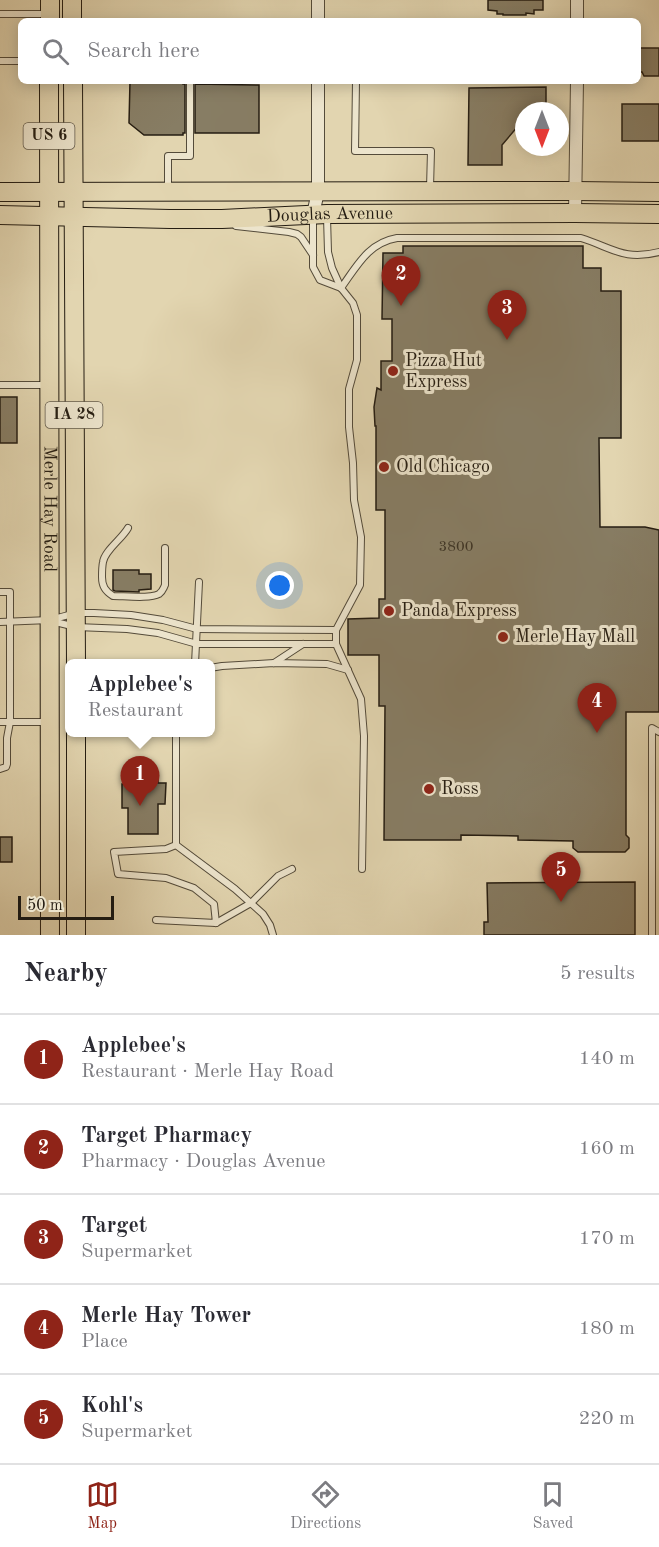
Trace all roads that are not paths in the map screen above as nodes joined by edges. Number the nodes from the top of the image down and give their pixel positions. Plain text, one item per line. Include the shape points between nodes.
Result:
1 (72, 0) edge
2 (318, 0) edge
3 (577, 0) edge
4 (50, 12) edge
5 (3, 14) edge
6 (72, 18) edge
7 (318, 18) edge
8 (577, 18) edge
9 (0, 61) edge
10 (18, 61) edge
11 (49, 84) edge
12 (73, 84) edge
13 (190, 84) edge
14 (318, 84) edge
15 (356, 84) edge
16 (577, 84) edge
17 (48, 191) junction
18 (74, 191) junction
19 (168, 191) junction
20 (575, 191) junction
21 (0, 192) edge
22 (318, 192) junction
23 (430, 192) junction
24 (659, 192) edge
25 (575, 213) junction
26 (320, 214) junction
27 (659, 214) edge
28 (0, 215) edge
29 (48, 217) junction
30 (74, 217) junction
31 (170, 219) junction
32 (659, 252) edge
33 (313, 255) junction
34 (341, 288) junction
35 (50, 385) junction
36 (0, 386) edge
37 (128, 528) dead end
38 (165, 548) dead end
39 (198, 582) dead end
40 (0, 592) edge
41 (0, 601) edge
42 (10, 601) junction
43 (50, 620) junction
44 (76, 620) junction
45 (0, 622) edge
46 (11, 622) junction
47 (197, 629) junction
48 (336, 630) junction
49 (197, 644) junction
50 (304, 644) junction
51 (336, 644) junction
52 (76, 659) edge
53 (195, 659) edge
54 (274, 663) junction
55 (215, 667) edge
56 (348, 670) junction
57 (0, 722) edge
58 (10, 722) junction
59 (49, 722) junction
60 (659, 732) edge
61 (76, 737) edge
62 (176, 737) edge
63 (3, 738) edge
64 (0, 769) edge
65 (176, 844) junction
66 (292, 869) dead end
67 (363, 869) dead end
68 (251, 903) junction
69 (156, 920) dead end
70 (216, 923) junction
71 (50, 935) edge
72 (76, 935) edge
73 (273, 935) edge
74 (652, 935) edge

1 - 6 main road
2 - 7 street
3 - 8 street
4 - 5 lane
9 - 10 lane
11 - 17 main road, Merle Hay Road / US 6
12 - 18 main road, Merle Hay Road / US 6
13 - 19 lane via 190,156 168,156
14 - 22 street
15 - 23 lane via 355,151 431,151
16 - 20 street
17 - 18 main road, Douglas Avenue
17 - 21 main road, Douglas Avenue
17 - 29 main road, Merle Hay Road / IA 28
18 - 19 main road, Douglas Avenue
18 - 30 main road, Merle Hay Road / US 6
19 - 22 main road, Douglas Avenue
20 - 23 main road, Douglas Avenue
20 - 24 main road, Douglas Avenue
20 - 25 street
22 - 23 main road, Douglas Avenue
22 - 26 street
25 - 26 main road, Douglas Avenue
25 - 27 main road, Douglas Avenue
26 - 31 main road, Douglas Avenue
26 - 33 lane
26 - 34 lane via 329,261
28 - 29 main road, Douglas Avenue
29 - 30 main road, Douglas Avenue
29 - 35 main road, Merle Hay Road / IA 28
30 - 31 main road, Douglas Avenue
30 - 44 main road, Merle Hay Road / IA 28
31 - 33 lane via 290,232 301,237
32 - 34 lane via 628,256 581,238 397,238 381,242 369,251
33 - 34 lane via 313,267 320,280
34 - 48 lane via 357,315 357,360 350,389 348,427 361,537 361,574 360,585
35 - 36 lane
35 - 43 main road, Merle Hay Road / IA 28
37 - 38 lane via 103,561 103,588 112,596 159,594 165,585
39 - 47 lane
40 - 42 lane via 10,592
41 - 42 lane
42 - 46 lane
43 - 44 lane
43 - 44 lane
43 - 46 lane
43 - 59 main road, Merle Hay Road / IA 28
44 - 47 lane via 131,615
44 - 49 lane via 158,633
44 - 52 main road, Merle Hay Road / IA 28
45 - 46 lane
46 - 58 lane
47 - 48 lane
47 - 49 lane
48 - 51 lane
49 - 50 lane
49 - 53 lane
50 - 51 lane
50 - 54 lane
51 - 56 lane
54 - 55 lane
54 - 56 lane via 327,664
56 - 67 lane via 361,699
57 - 58 lane
58 - 59 lane
58 - 63 lane
59 - 71 main road, Merle Hay Road / IA 28
60 - 74 lane via 652,728
61 - 72 main road
62 - 65 lane
63 - 64 lane via 7,764
65 - 68 lane
65 - 70 lane via 166,849 114,852 118,874 166,878 194,888 214,904
66 - 68 lane via 273,880
68 - 70 lane
68 - 73 lane via 270,924
69 - 70 lane

